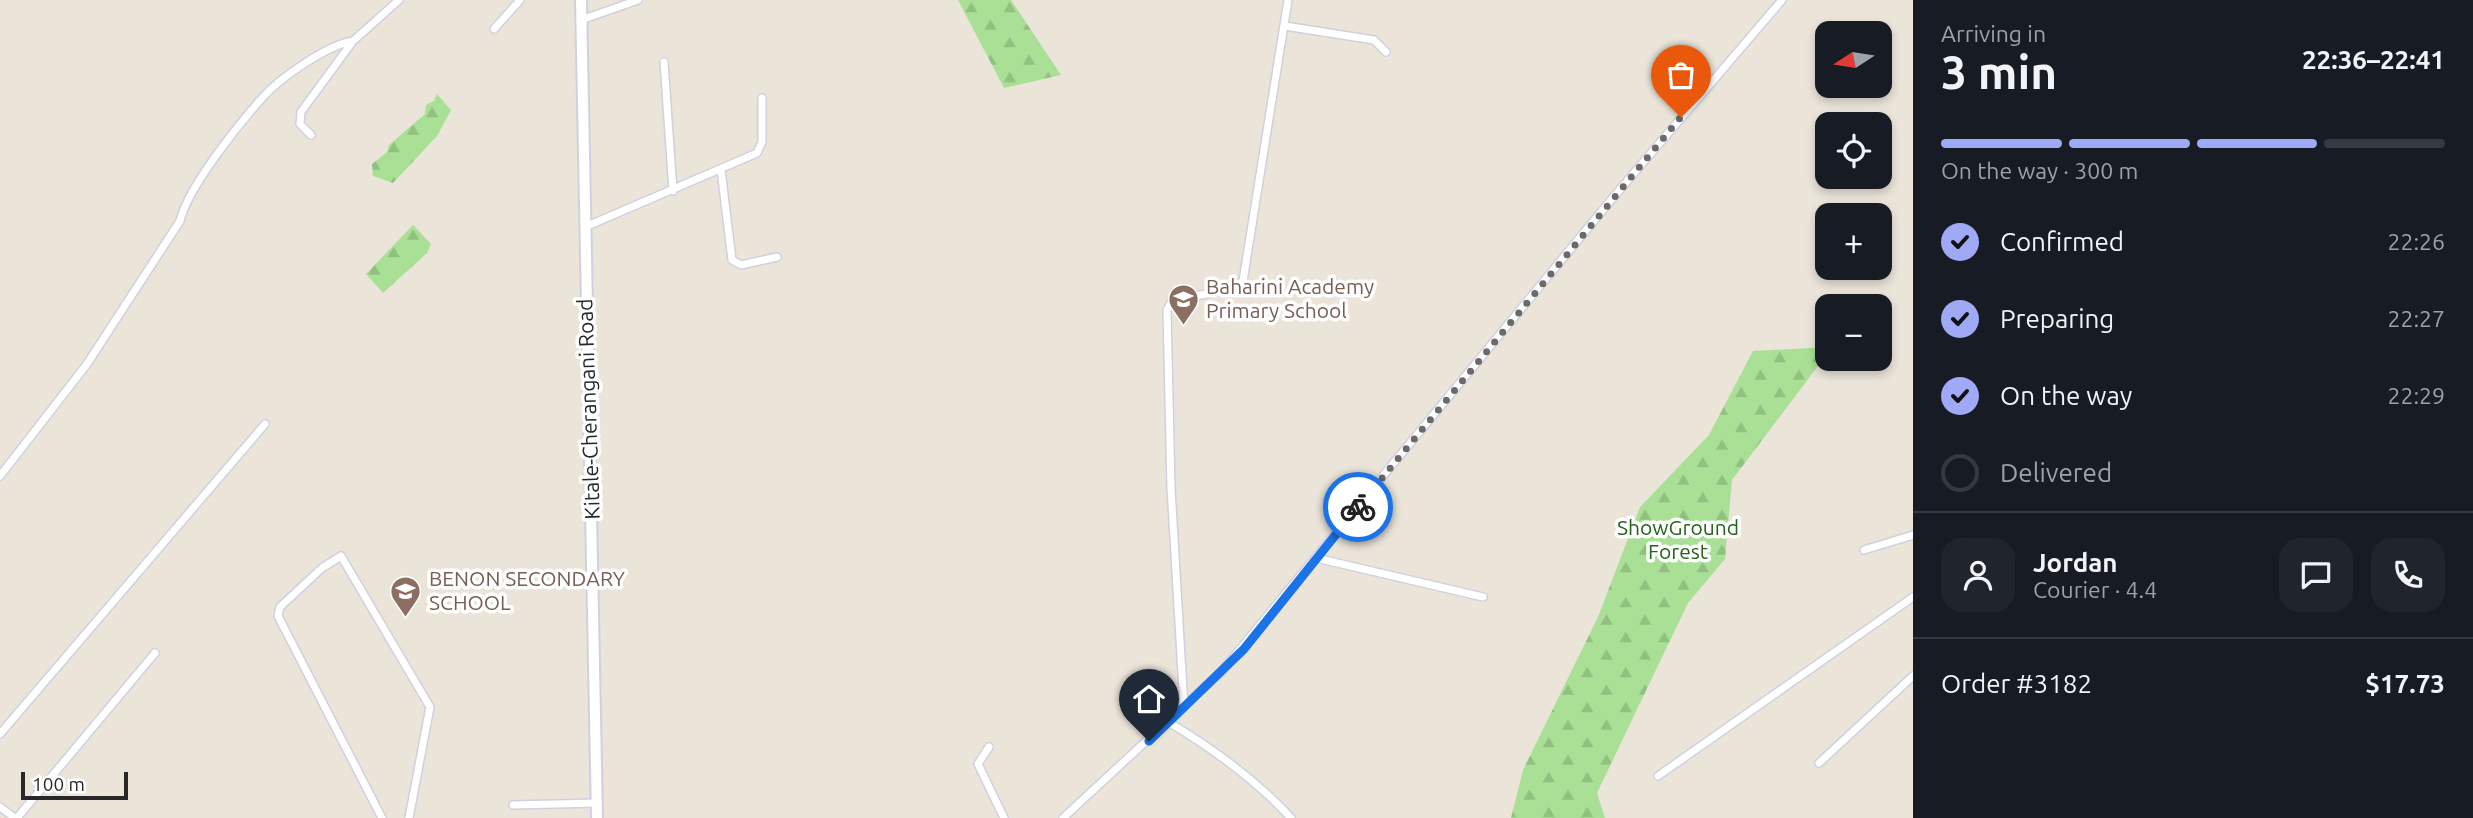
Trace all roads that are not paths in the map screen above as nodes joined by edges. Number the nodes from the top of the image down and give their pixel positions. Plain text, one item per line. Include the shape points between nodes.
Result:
1 (399, 0) edge
2 (520, 0) edge
3 (581, 0) edge
4 (638, 0) edge
5 (1288, 0) edge
6 (1782, 0) edge
7 (581, 20) junction
8 (1285, 26) junction
9 (494, 29) dead end
10 (353, 41) junction
11 (1386, 52) dead end
12 (664, 62) dead end
13 (762, 98) dead end
14 (311, 135) dead end
15 (721, 170) junction
16 (673, 191) junction
17 (584, 228) junction
18 (777, 257) dead end
19 (265, 424) dead end
20 (0, 476) edge
21 (1913, 535) edge
22 (1864, 550) dead end
23 (1315, 558) junction
24 (1483, 597) dead end
25 (1913, 597) edge
26 (155, 653) dead end
27 (1913, 676) edge
28 (1184, 707) junction
29 (1170, 723) junction
30 (0, 734) edge
31 (989, 747) dead end
32 (1819, 763) dead end
33 (1658, 776) dead end
34 (597, 803) junction
35 (513, 805) dead end
36 (0, 807) edge
37 (16, 818) edge
38 (382, 818) edge
39 (409, 818) edge
40 (597, 818) edge
41 (1004, 818) edge
42 (1063, 818) edge
43 (1291, 818) edge

1 - 10 street
2 - 9 street
3 - 7 main road, Kitale-Cherangani Road
4 - 7 street
5 - 8 street
6 - 23 street
7 - 17 main road, Kitale-Cherangani Road
8 - 11 street via 1374,40
8 - 28 street via 1243,281 1234,288 1171,301 1167,310 1171,488
10 - 14 street via 299,116
10 - 20 street via 341,43 297,69 264,96 189,194 180,221 87,364
12 - 16 street
13 - 15 street via 759,152
15 - 16 street
15 - 18 street via 732,260 741,265
16 - 17 street
17 - 34 main road, Kitale-Cherangani Road
19 - 30 street
21 - 22 street
23 - 24 street
23 - 28 street via 1244,649
25 - 33 street
26 - 37 street
27 - 32 street
28 - 29 street
29 - 42 street
29 - 43 street via 1219,752
31 - 41 street via 978,764
34 - 35 street
34 - 40 main road, Kitale-Cherangani Road
36 - 37 street
38 - 39 street via 278,616 280,607 338,556 344,557 430,706

